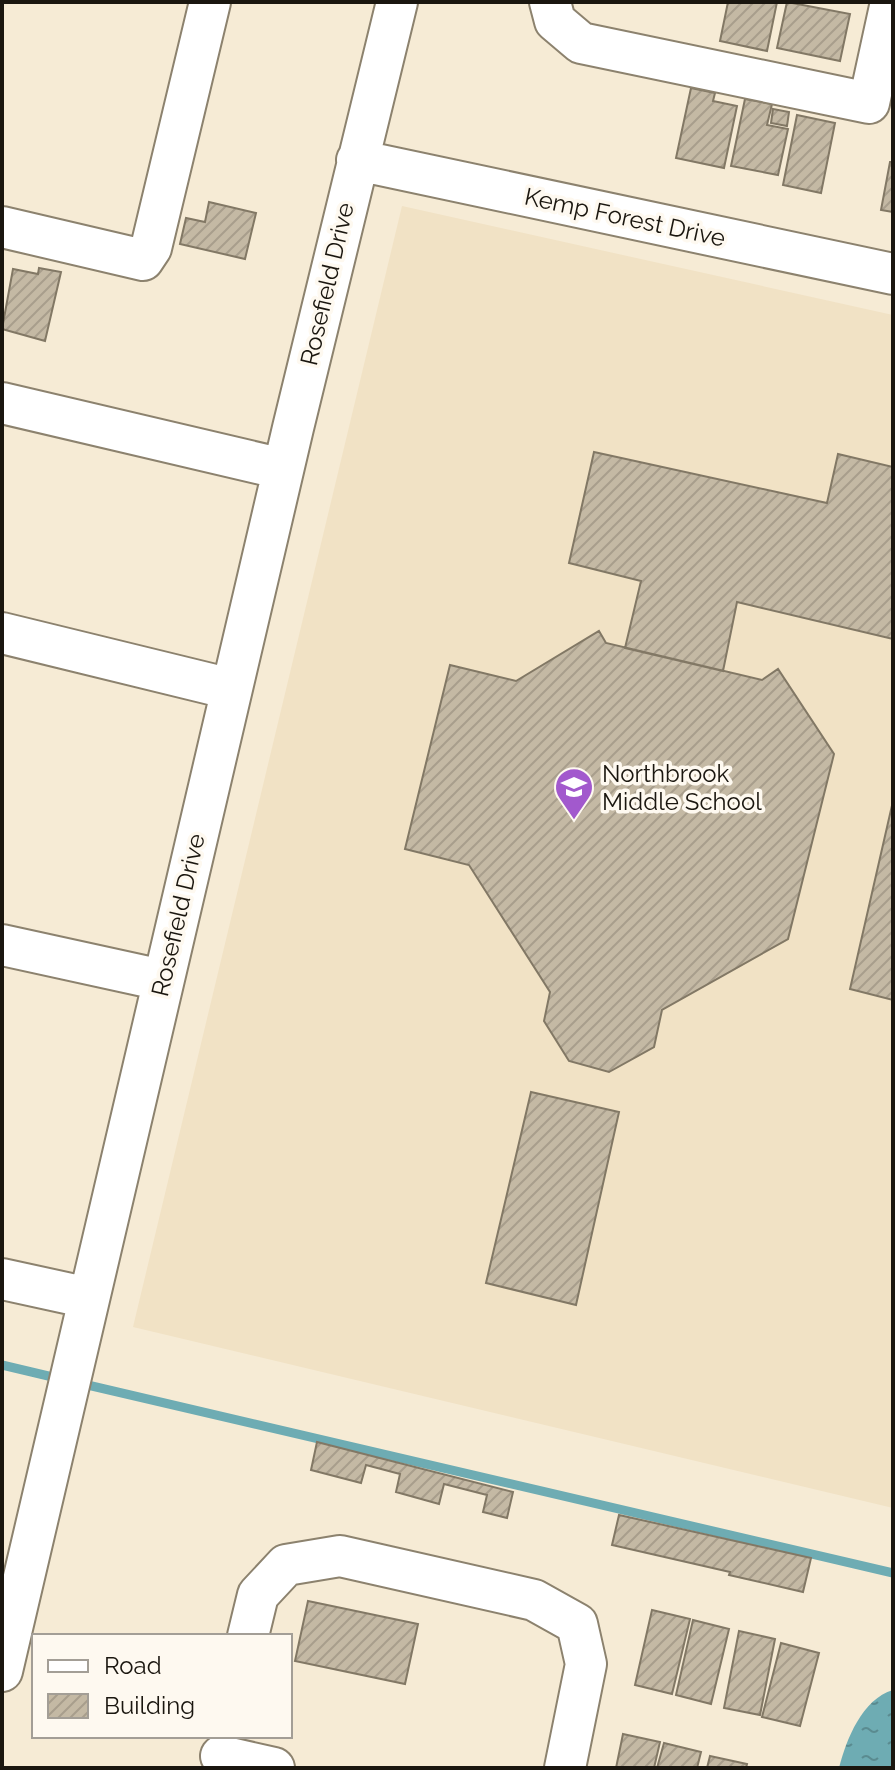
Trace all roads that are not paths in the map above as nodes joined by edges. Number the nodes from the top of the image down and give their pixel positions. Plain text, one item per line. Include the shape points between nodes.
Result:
1 (210, 2) edge
2 (397, 2) edge
3 (550, 2) edge
4 (891, 2) edge
5 (357, 160) junction
6 (2, 227) edge
7 (893, 274) edge
8 (2, 403) edge
9 (283, 469) junction
10 (2, 633) edge
11 (231, 689) junction
12 (2, 945) edge
13 (162, 980) junction
14 (2, 1279) edge
15 (89, 1298) junction
16 (8, 1620) edge
17 (248, 1634) edge
18 (2, 1671) edge
19 (221, 1753) edge
20 (274, 1768) edge
21 (565, 1768) edge

1 - 6 street via 151,248 143,260
2 - 5 street, Rosefield Drive
3 - 4 street via 555,21 581,43 869,103
5 - 7 street, Kemp Forest Drive
5 - 9 street, Rosefield Drive
8 - 9 street
9 - 11 street, Rosefield Drive
10 - 11 street
11 - 13 street, Rosefield Drive
12 - 13 street
13 - 15 street, Rosefield Drive
14 - 15 street
15 - 16 street, Rosefield Drive
16 - 18 street, Rosefield Drive
17 - 21 street via 258,1595 286,1565 340,1556 534,1600 577,1624 586,1664
19 - 20 street

